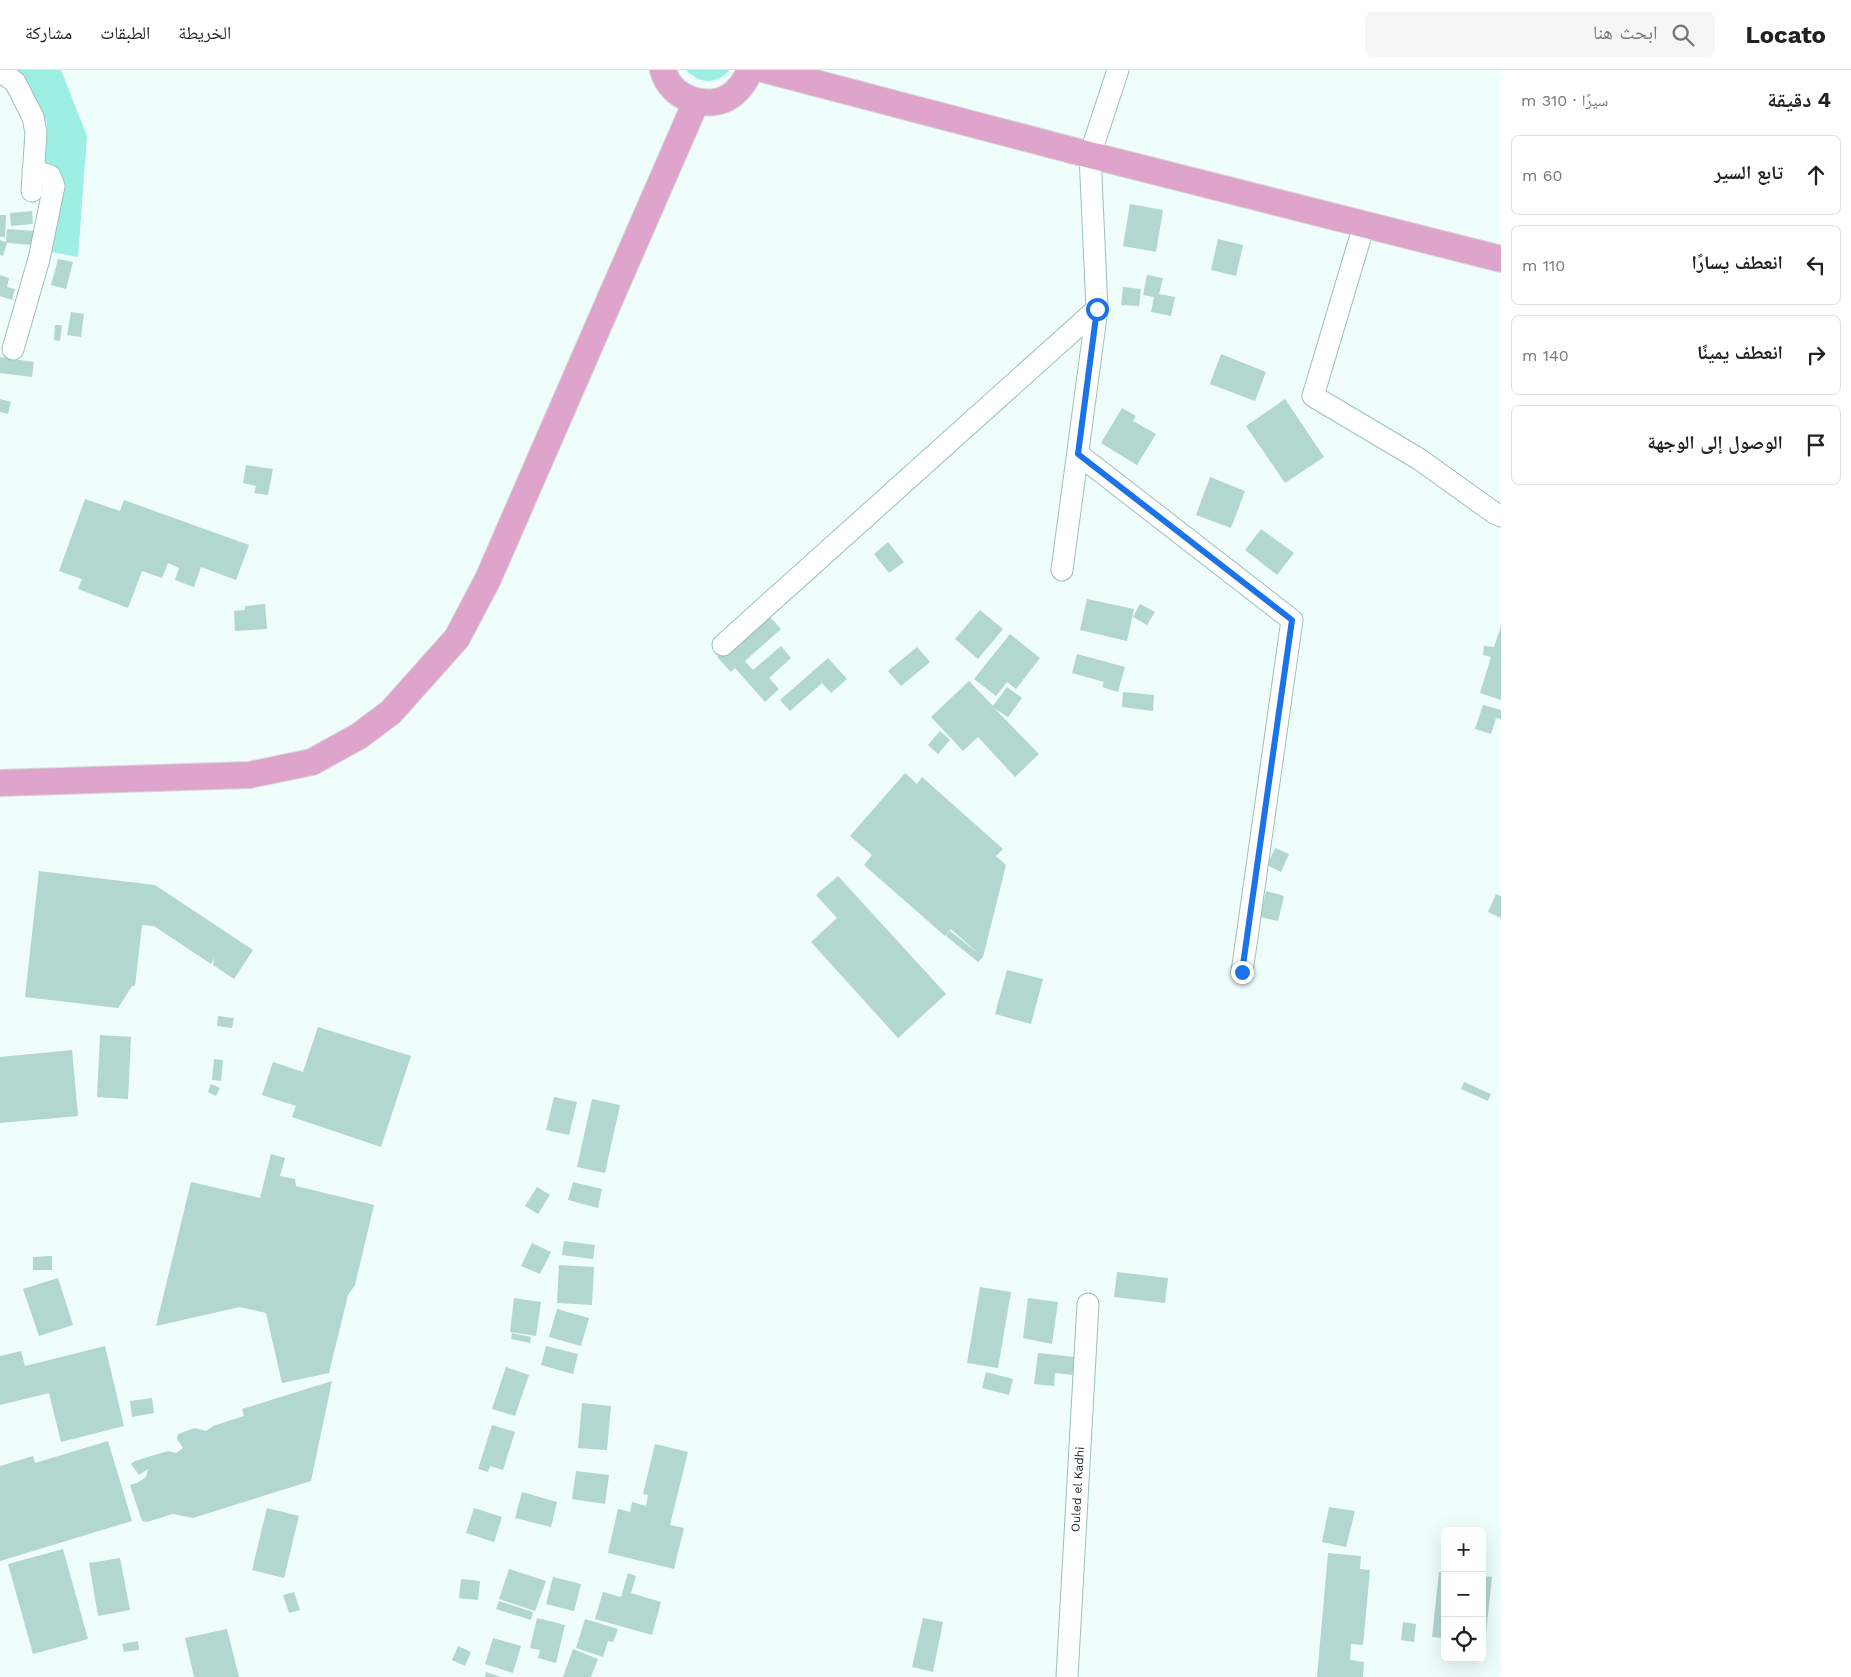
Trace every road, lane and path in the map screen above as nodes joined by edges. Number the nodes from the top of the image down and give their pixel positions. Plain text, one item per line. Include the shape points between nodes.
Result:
1 (663, 70) edge
2 (750, 70) edge
3 (766, 70) edge
4 (1118, 70) edge
5 (0, 71) edge
6 (696, 102) junction
7 (1090, 155) junction
8 (33, 170) junction
9 (32, 191) dead end
10 (1364, 225) junction
11 (1501, 259) edge
12 (1097, 309) junction
13 (13, 349) dead end
14 (1078, 454) junction
15 (1501, 516) edge
16 (1062, 570) dead end
17 (723, 645) dead end
18 (0, 783) edge
19 (1242, 972) dead end
20 (1088, 1304) dead end
21 (1067, 1677) edge

1 - 6 main road via 671,86
2 - 6 main road via 744,83 731,96 714,102
3 - 7 main road
4 - 7 street
5 - 8 street via 15,82 33,117 36,133
6 - 18 main road via 484,587 457,638 390,712 359,736 312,762 249,775
7 - 10 main road
7 - 12 street
8 - 9 street
8 - 13 street via 50,176 54,186 39,259
10 - 11 main road
10 - 15 street via 1313,396 1419,458
12 - 14 street
12 - 17 street
14 - 16 street
14 - 19 street via 1292,620
20 - 21 street, Ouled el Kadhi

